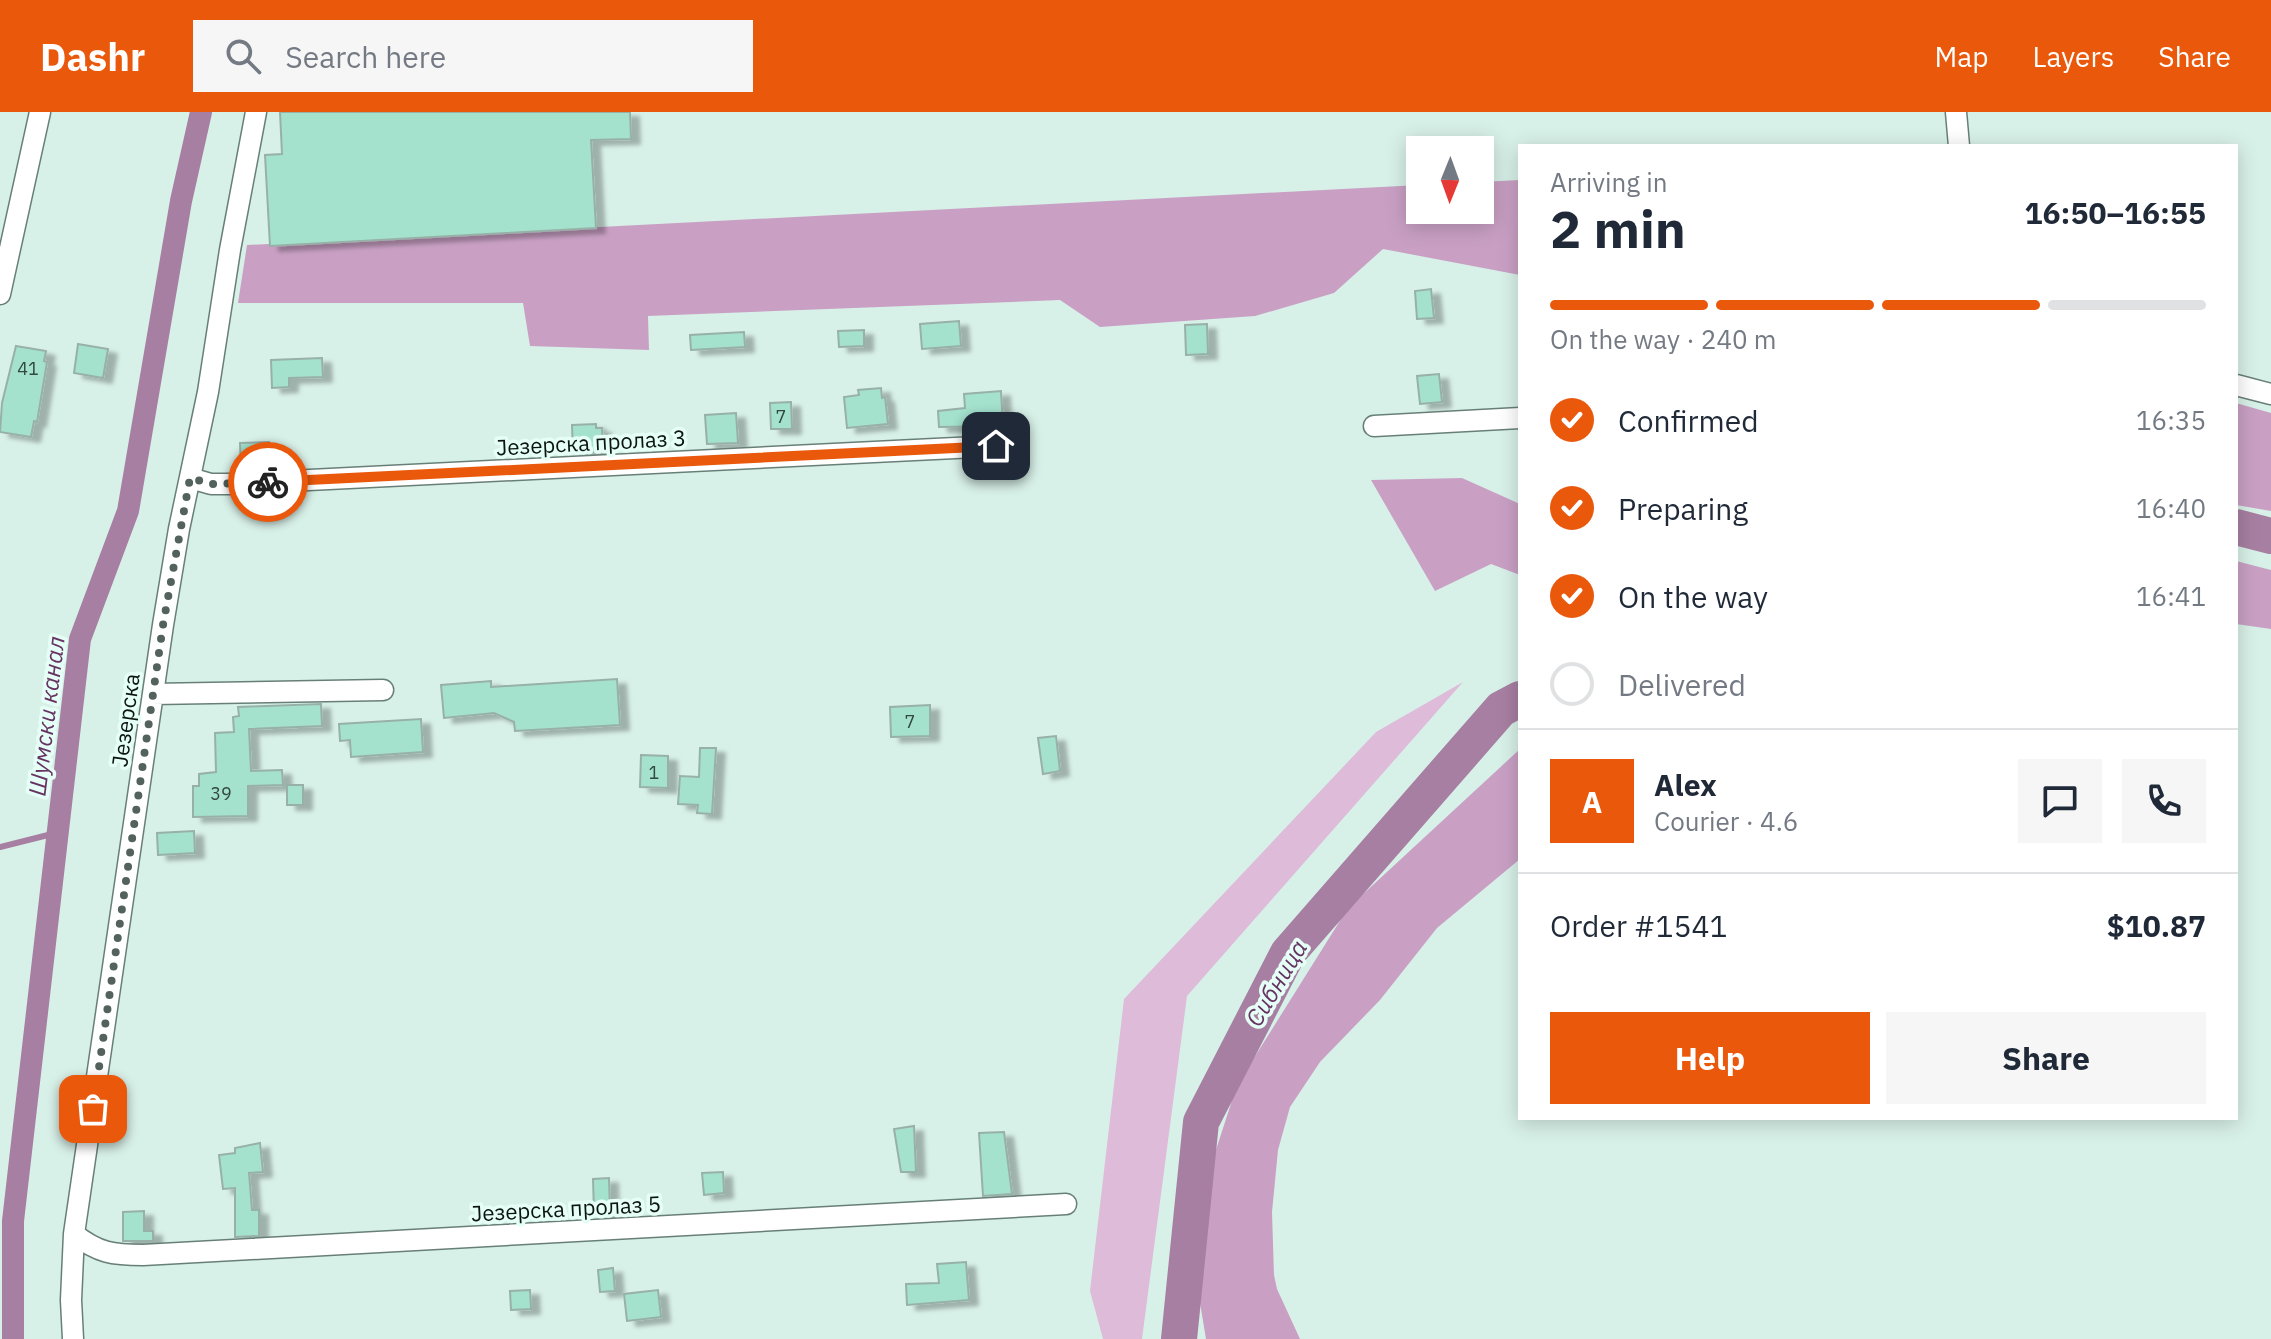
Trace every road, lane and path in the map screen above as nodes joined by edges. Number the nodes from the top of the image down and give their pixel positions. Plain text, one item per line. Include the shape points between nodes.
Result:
1 (40, 112) edge
2 (256, 112) edge
3 (1956, 112) edge
4 (1959, 144) edge
5 (0, 294) edge
6 (2238, 386) edge
7 (2271, 394) edge
8 (1518, 418) edge
9 (1374, 426) dead end
10 (996, 446) dead end
11 (190, 478) junction
12 (383, 690) dead end
13 (153, 694) junction
14 (1066, 1204) dead end
15 (74, 1234) junction
16 (73, 1339) edge

1 - 5 street
2 - 11 street, Језерска
3 - 4 street
6 - 7 street
8 - 9 street
10 - 11 street, Језерска пролаз 3 via 230,484
11 - 13 street, Језерска
12 - 13 street
13 - 15 street, Језерска
14 - 15 street, Језерска пролаз 5 via 143,1255 117,1255 91,1247
15 - 16 street, Језерска

